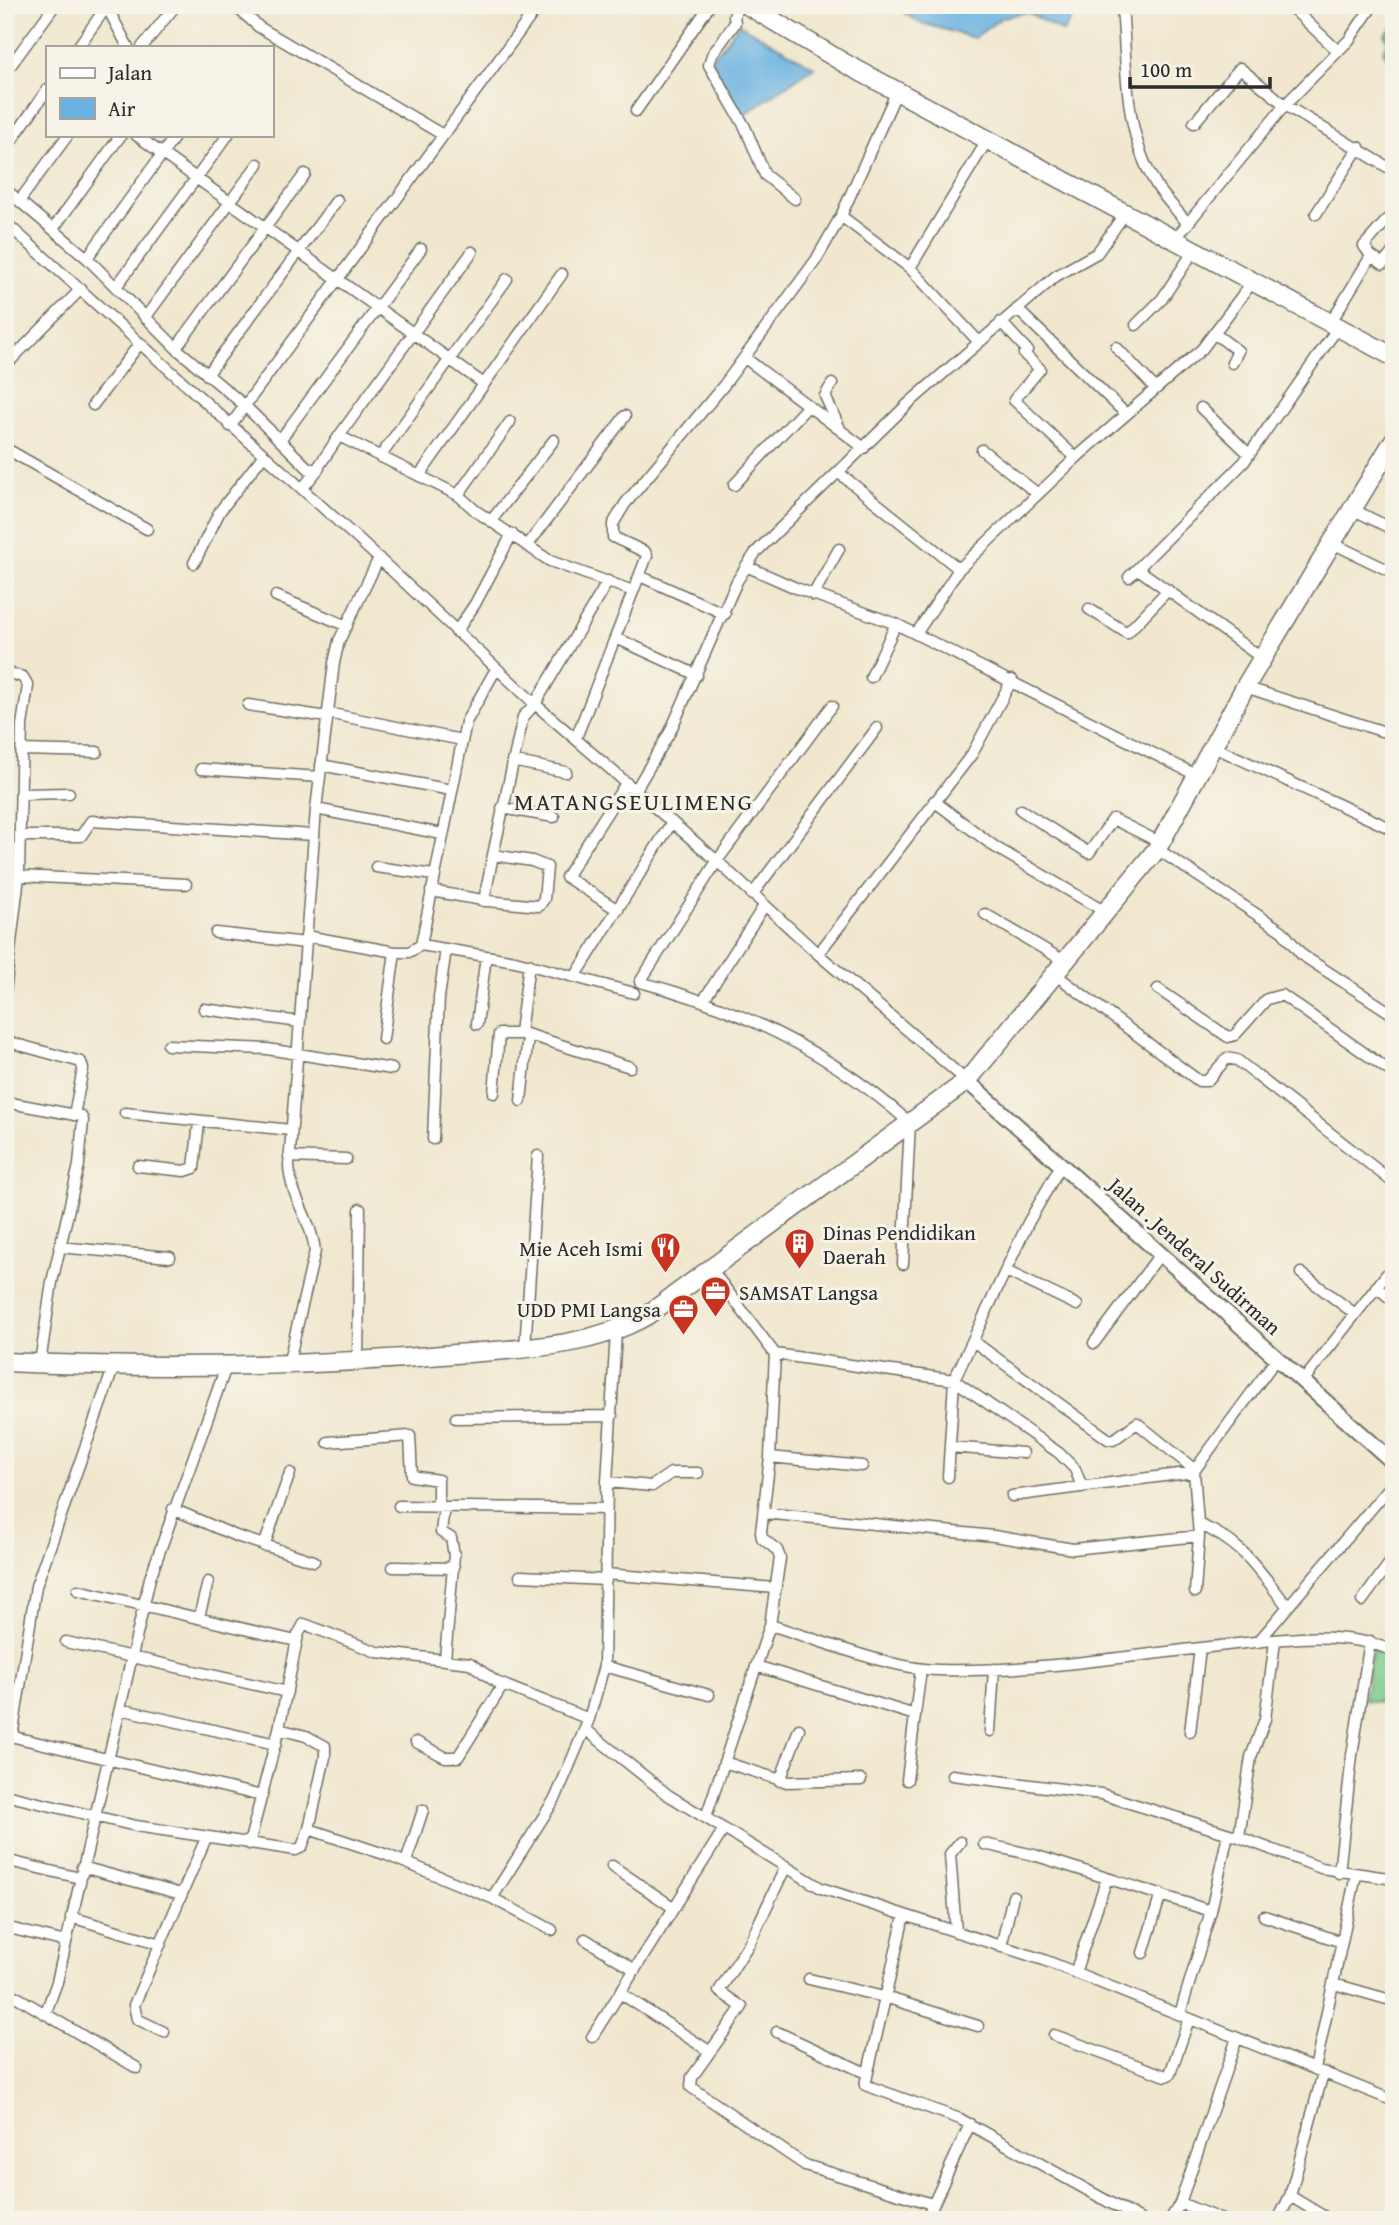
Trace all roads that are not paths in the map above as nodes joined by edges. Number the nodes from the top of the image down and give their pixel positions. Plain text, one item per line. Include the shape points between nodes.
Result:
1 (55, 5) edge
2 (176, 5) edge
3 (234, 5) edge
4 (539, 5) edge
5 (710, 5) edge
6 (738, 5) edge
7 (747, 5) edge
8 (1122, 5) edge
9 (1289, 5) edge
10 (1373, 5) edge
11 (106, 6) edge
12 (79, 46) edge
13 (127, 46) edge
14 (143, 46) edge
15 (1338, 51) junction
16 (5, 73) edge
17 (46, 91) edge
18 (898, 91) junction
19 (1285, 105) junction
20 (636, 111) dead end
21 (1194, 123) dead end
22 (443, 135) junction
23 (67, 136) edge
24 (120, 136) edge
25 (137, 136) edge
26 (175, 136) edge
27 (227, 136) edge
28 (988, 139) junction
29 (1359, 147) junction
30 (5, 150) edge
31 (162, 153) junction
32 (258, 164) dead end
33 (1394, 170) edge
34 (305, 174) dead end
35 (197, 178) junction
36 (5, 189) edge
37 (20, 200) junction
38 (337, 200) dead end
39 (795, 200) dead end
40 (229, 203) junction
41 (1126, 212) junction
42 (1394, 212) edge
43 (1316, 214) dead end
44 (841, 216) junction
45 (5, 222) edge
46 (1188, 224) junction
47 (53, 229) junction
48 (266, 229) junction
49 (1175, 239) junction
50 (421, 249) dead end
51 (1195, 250) junction
52 (1394, 251) edge
53 (300, 252) junction
54 (472, 252) dead end
55 (1371, 256) junction
56 (87, 258) junction
57 (910, 268) junction
58 (562, 274) dead end
59 (337, 279) junction
60 (507, 279) dead end
61 (1253, 281) junction
62 (116, 287) junction
63 (81, 289) junction
64 (378, 308) junction
65 (1017, 309) junction
66 (145, 318) junction
67 (1001, 323) junction
68 (1335, 324) junction
69 (1136, 325) dead end
70 (1214, 333) junction
71 (413, 334) junction
72 (979, 342) junction
73 (140, 343) junction
74 (1116, 347) dead end
75 (176, 348) junction
76 (745, 358) junction
77 (1394, 358) edge
78 (450, 359) junction
79 (1232, 363) dead end
80 (5, 366) edge
81 (207, 375) junction
82 (484, 384) junction
83 (832, 384) dead end
84 (1156, 389) junction
85 (93, 405) dead end
86 (807, 407) junction
87 (1202, 408) dead end
88 (1126, 414) junction
89 (625, 415) dead end
90 (236, 416) junction
91 (510, 422) dead end
92 (841, 432) junction
93 (340, 436) junction
94 (280, 440) junction
95 (554, 440) dead end
96 (1394, 440) edge
97 (5, 448) edge
98 (864, 448) junction
99 (982, 450) dead end
100 (1249, 454) junction
101 (263, 456) junction
102 (380, 457) junction
103 (1076, 458) junction
104 (320, 465) junction
105 (839, 473) junction
106 (419, 476) junction
107 (734, 485) dead end
108 (302, 489) junction
109 (1038, 494) junction
110 (458, 495) junction
111 (1352, 509) junction
112 (491, 521) junction
113 (147, 529) dead end
114 (1394, 530) edge
115 (512, 534) junction
116 (1332, 543) junction
117 (527, 546) junction
118 (839, 549) dead end
119 (379, 558) junction
120 (194, 563) dead end
121 (746, 566) junction
122 (958, 569) junction
123 (1138, 569) junction
124 (1394, 573) edge
125 (640, 576) junction
126 (1129, 578) dead end
127 (608, 582) junction
128 (1168, 590) junction
129 (633, 592) junction
130 (813, 595) junction
131 (276, 596) dead end
132 (1089, 609) dead end
133 (725, 614) junction
134 (896, 624) junction
135 (347, 626) junction
136 (456, 632) junction
137 (916, 634) junction
138 (616, 638) junction
139 (1263, 659) junction
140 (496, 669) junction
141 (5, 672) edge
142 (697, 675) junction
143 (871, 677) dead end
144 (1012, 680) junction
145 (1245, 687) junction
146 (535, 704) junction
147 (248, 705) dead end
148 (832, 706) dead end
149 (327, 715) junction
150 (877, 729) dead end
151 (1394, 734) edge
152 (576, 738) junction
153 (462, 740) junction
154 (1214, 747) junction
155 (22, 750) junction
156 (97, 752) dead end
157 (512, 761) junction
158 (321, 765) junction
159 (201, 769) dead end
160 (566, 772) dead end
161 (1198, 776) junction
162 (320, 777) junction
163 (626, 783) junction
164 (640, 784) junction
165 (451, 790) junction
166 (69, 793) dead end
167 (22, 794) junction
168 (934, 801) junction
169 (502, 808) junction
170 (316, 809) junction
171 (1021, 810) dead end
172 (554, 817) dead end
173 (672, 822) junction
174 (1394, 830) edge
175 (442, 834) junction
176 (314, 835) junction
177 (21, 836) junction
178 (1159, 846) junction
179 (493, 855) junction
180 (718, 859) junction
181 (376, 867) dead end
182 (434, 875) junction
183 (19, 876) junction
184 (186, 884) dead end
185 (431, 891) junction
186 (753, 892) junction
187 (484, 901) junction
188 (764, 906) junction
189 (618, 910) junction
190 (985, 914) dead end
191 (1107, 914) junction
192 (216, 933) dead end
193 (306, 939) junction
194 (421, 945) junction
195 (446, 949) junction
196 (395, 952) junction
197 (819, 952) junction
198 (486, 956) junction
199 (529, 964) junction
200 (1061, 968) junction
201 (575, 978) junction
202 (1158, 989) dead end
203 (5, 992) edge
204 (634, 993) dead end
205 (704, 1001) junction
206 (204, 1009) dead end
207 (1394, 1015) edge
208 (300, 1022) junction
209 (477, 1024) dead end
210 (525, 1035) junction
211 (383, 1039) dead end
212 (5, 1041) edge
213 (168, 1045) dead end
214 (296, 1055) junction
215 (630, 1068) dead end
216 (392, 1069) dead end
217 (1394, 1074) edge
218 (967, 1081) junction
219 (494, 1093) dead end
220 (521, 1101) dead end
221 (5, 1102) edge
222 (125, 1113) dead end
223 (74, 1115) junction
224 (199, 1122) junction
225 (910, 1123) junction
226 (291, 1130) junction
227 (433, 1139) dead end
228 (538, 1156) dead end
229 (289, 1157) junction
230 (346, 1159) dead end
231 (1061, 1165) junction
232 (138, 1166) dead end
233 (1394, 1183) edge
234 (360, 1209) dead end
235 (60, 1247) junction
236 (1161, 1253) junction
237 (170, 1257) dead end
238 (903, 1265) dead end
239 (1394, 1265) edge
240 (711, 1269) junction
241 (1006, 1271) junction
242 (1301, 1273) dead end
243 (1376, 1287) junction
244 (1394, 1301) edge
245 (1077, 1305) dead end
246 (1355, 1314) junction
247 (616, 1332) junction
248 (973, 1341) junction
249 (1094, 1343) dead end
250 (525, 1348) junction
251 (775, 1354) junction
252 (1277, 1358) junction
253 (358, 1361) junction
254 (5, 1362) edge
255 (40, 1363) junction
256 (114, 1366) junction
257 (288, 1366) junction
258 (226, 1367) junction
259 (954, 1380) junction
260 (1303, 1381) junction
261 (612, 1416) junction
262 (456, 1418) dead end
263 (328, 1442) dead end
264 (950, 1447) junction
265 (1023, 1452) dead end
266 (1391, 1455) edge
267 (770, 1457) junction
268 (862, 1466) dead end
269 (1194, 1471) junction
270 (290, 1473) dead end
271 (698, 1473) dead end
272 (948, 1476) dead end
273 (607, 1482) junction
274 (1394, 1482) edge
275 (1082, 1487) junction
276 (1012, 1496) dead end
277 (400, 1506) dead end
278 (441, 1507) junction
279 (173, 1508) junction
280 (606, 1509) junction
281 (764, 1513) junction
282 (1198, 1524) junction
283 (1199, 1536) junction
284 (264, 1546) junction
285 (1394, 1557) edge
286 (314, 1561) dead end
287 (393, 1567) dead end
288 (454, 1568) junction
289 (520, 1576) dead end
290 (606, 1577) junction
291 (208, 1582) dead end
292 (776, 1588) junction
293 (78, 1590) dead end
294 (1195, 1592) dead end
295 (1362, 1601) dead end
296 (142, 1607) junction
297 (1287, 1607) junction
298 (199, 1617) junction
299 (770, 1625) junction
300 (296, 1641) junction
301 (1275, 1641) junction
302 (1370, 1641) junction
303 (66, 1642) dead end
304 (1258, 1642) junction
305 (1200, 1648) junction
306 (1394, 1651) edge
307 (131, 1657) junction
308 (444, 1659) junction
309 (604, 1666) junction
310 (756, 1666) junction
311 (921, 1669) junction
312 (994, 1669) junction
313 (503, 1685) junction
314 (287, 1692) junction
315 (709, 1695) dead end
316 (120, 1709) junction
317 (915, 1715) junction
318 (587, 1724) junction
319 (279, 1729) junction
320 (799, 1729) dead end
321 (990, 1731) dead end
322 (1190, 1732) dead end
323 (8, 1736) edge
324 (416, 1742) dead end
325 (275, 1744) junction
326 (108, 1759) junction
327 (724, 1762) junction
328 (952, 1775) dead end
329 (860, 1780) dead end
330 (907, 1780) dead end
331 (780, 1781) junction
332 (5, 1795) edge
333 (262, 1796) junction
334 (424, 1810) dead end
335 (94, 1816) junction
336 (706, 1817) junction
337 (309, 1829) junction
338 (724, 1829) junction
339 (1234, 1835) junction
340 (206, 1838) junction
341 (960, 1842) dead end
342 (249, 1844) junction
343 (984, 1844) dead end
344 (5, 1860) edge
345 (405, 1862) junction
346 (612, 1866) dead end
347 (786, 1866) junction
348 (82, 1867) junction
349 (1339, 1873) junction
350 (1356, 1875) junction
351 (80, 1878) junction
352 (1107, 1878) junction
353 (1394, 1880) edge
354 (181, 1894) junction
355 (1161, 1894) junction
356 (1013, 1896) dead end
357 (492, 1898) junction
358 (674, 1908) junction
359 (1211, 1911) junction
360 (904, 1916) junction
361 (1264, 1916) dead end
362 (71, 1917) junction
363 (5, 1927) edge
364 (552, 1930) dead end
365 (956, 1932) junction
366 (585, 1939) dead end
367 (66, 1942) junction
368 (1342, 1942) junction
369 (161, 1944) junction
370 (1001, 1947) junction
371 (1143, 1954) dead end
372 (635, 1970) junction
373 (1075, 1973) junction
374 (808, 1979) dead end
375 (1334, 1984) junction
376 (5, 1990) edge
377 (620, 1993) junction
378 (888, 1998) junction
379 (1394, 2001) edge
380 (46, 2012) junction
381 (1184, 2017) junction
382 (978, 2026) dead end
383 (164, 2032) dead end
384 (777, 2032) dead end
385 (1054, 2035) dead end
386 (592, 2037) dead end
387 (1237, 2038) junction
388 (709, 2051) junction
389 (138, 2068) dead end
390 (1319, 2071) junction
391 (866, 2073) junction
392 (1394, 2101) edge
393 (970, 2124) junction
394 (1290, 2196) junction
395 (1180, 2203) junction
396 (933, 2204) junction
397 (926, 2220) edge
398 (1141, 2220) edge
399 (1170, 2220) edge
400 (1222, 2220) edge
401 (1278, 2220) edge
402 (1330, 2220) edge

1 - 16 street
2 - 14 street
3 - 22 street via 258,27
4 - 22 street
5 - 20 street
6 - 39 street via 735,23 709,65 745,127 765,175
7 - 18 highway
8 - 46 street via 1131,117 1142,156 1157,186
9 - 15 street
10 - 15 street
11 - 12 street
11 - 13 street
15 - 19 street
17 - 30 street
18 - 28 highway
18 - 44 street
19 - 21 street via 1238,68
19 - 29 street
19 - 46 street
22 - 59 street
23 - 37 street
24 - 47 street
25 - 31 street
26 - 31 street
27 - 35 street
28 - 41 highway
28 - 57 street
29 - 33 street
29 - 43 street
31 - 35 street
31 - 56 street
32 - 40 street
34 - 48 street
35 - 40 street
35 - 62 street
36 - 37 street
37 - 47 street
38 - 53 street
40 - 48 street
40 - 66 street
41 - 49 highway
41 - 65 street via 1097,253 1056,276
42 - 55 street via 1364,246
44 - 57 street
44 - 76 street via 816,260
45 - 63 street
46 - 49 street
47 - 56 street
48 - 53 street
48 - 75 street
49 - 51 highway
50 - 64 street
51 - 61 highway
51 - 69 street via 1162,299
52 - 55 street via 1383,264
53 - 59 street
53 - 81 street
54 - 71 street
55 - 68 street
56 - 62 street
57 - 72 street
58 - 82 street
59 - 64 street
59 - 90 street
60 - 78 street
61 - 68 highway
61 - 70 street
62 - 66 street
63 - 73 street
63 - 80 street
64 - 71 street
64 - 94 street
65 - 67 street
65 - 88 street
66 - 75 street
67 - 72 street
67 - 103 street via 1040,369 1014,399
68 - 77 highway
68 - 100 street
70 - 79 street via 1238,351
70 - 84 street
71 - 78 street
71 - 93 street
72 - 98 street
73 - 85 street
73 - 90 street
74 - 84 street
75 - 81 street
76 - 86 street
76 - 125 street via 613,524 613,537 646,552
78 - 82 street
78 - 102 street
81 - 90 street
82 - 106 street
83 - 92 street via 825,396
84 - 88 street
86 - 92 street
86 - 107 street
87 - 100 street
88 - 103 street
89 - 117 street
90 - 94 street
90 - 101 street
91 - 110 street
92 - 98 street
93 - 102 street
93 - 104 street
94 - 104 street via 309,470
95 - 112 street
96 - 111 highway
97 - 113 street
98 - 105 street
99 - 109 street
100 - 123 street
101 - 108 street
101 - 120 street via 220,511
102 - 106 street
103 - 109 street
104 - 108 street
105 - 121 street via 763,544
105 - 122 street
106 - 110 street
108 - 119 street
109 - 122 street
110 - 112 street
111 - 114 street
111 - 116 highway
112 - 115 street
115 - 117 street
115 - 136 street
116 - 124 street
116 - 139 highway
117 - 127 street via 554,563
118 - 130 street
119 - 135 street
119 - 136 street
121 - 130 street
121 - 133 street
122 - 137 street
123 - 126 street
123 - 128 street
125 - 129 street
125 - 133 street
127 - 129 street
127 - 146 street
128 - 132 street via 1127,633
128 - 139 street
129 - 138 street
130 - 134 street
131 - 135 street
133 - 142 street
134 - 137 street
134 - 143 street
135 - 149 street via 336,652
136 - 140 street
137 - 144 street
138 - 142 street
138 - 152 street
139 - 145 highway
140 - 146 street
140 - 153 street via 468,715
141 - 155 street via 23,677 28,684
142 - 164 street
144 - 161 street
144 - 168 street via 972,754
145 - 151 street
145 - 154 highway
146 - 152 street
146 - 157 street via 523,717
147 - 149 street
148 - 180 street
149 - 153 street
149 - 158 street
150 - 186 street
152 - 163 street
153 - 165 street
154 - 161 highway
154 - 174 street
155 - 156 street
155 - 167 street
157 - 160 street
157 - 169 street
158 - 162 street
158 - 165 street
159 - 162 street
161 - 178 highway
162 - 170 street
163 - 164 street
163 - 189 street via 566,876
164 - 173 street
165 - 175 street
166 - 167 street
167 - 177 street
168 - 191 street via 995,847
168 - 197 street
169 - 172 street
169 - 179 street
170 - 175 street
170 - 176 street
171 - 178 street via 1088,853 1113,819
173 - 180 street
173 - 189 street
175 - 182 street
176 - 177 street via 91,821 81,836
176 - 193 street
177 - 183 street
178 - 191 highway
178 - 207 street via 1282,930 1302,956
179 - 187 street
179 - 187 street via 545,865 544,898 537,906
180 - 186 street
180 - 205 street via 640,982
181 - 182 street
182 - 185 street
183 - 184 street
183 - 203 street
185 - 187 street
185 - 194 street
186 - 188 street
188 - 197 street
188 - 205 street
189 - 201 street
190 - 200 street
191 - 200 highway
192 - 193 street
193 - 196 street
193 - 208 street
194 - 195 street
194 - 196 street via 409,952
195 - 198 street
195 - 227 street via 439,997
196 - 211 street
197 - 218 street
198 - 199 street
198 - 209 street
199 - 201 street
199 - 210 street via 520,1025
200 - 218 highway
200 - 233 street via 1199,1081 1207,1081 1227,1058 1237,1059
201 - 204 street
202 - 217 street via 1232,1037 1267,999 1282,995
205 - 225 street via 768,1027 818,1055
206 - 208 street
208 - 214 street
210 - 215 street
210 - 219 street via 499,1034
210 - 220 street
212 - 223 street via 80,1062 83,1069
213 - 214 street via 202,1048 212,1044
214 - 216 street
214 - 226 street
218 - 225 highway
218 - 231 street, Jalan . Jenderal Sudirman
221 - 223 street
222 - 224 street
223 - 235 street via 82,1116 84,1122
224 - 226 street
224 - 232 street via 194,1168
225 - 238 street
225 - 240 highway
226 - 229 street
228 - 250 street
229 - 230 street
229 - 257 street via 291,1182 313,1233 315,1251
231 - 236 street, Jalan . Jenderal Sudirman
231 - 241 street
234 - 253 street
235 - 237 street
235 - 255 street
236 - 249 street
236 - 252 street, Jalan . Jenderal Sudirman
239 - 243 street
240 - 247 highway
240 - 251 street
241 - 245 street
241 - 248 street
242 - 246 street
243 - 244 street
243 - 246 street
246 - 260 street
247 - 250 highway
247 - 261 street
248 - 259 street
248 - 269 street via 1108,1439 1137,1423
250 - 253 highway
251 - 259 street
251 - 267 street
252 - 260 street, Jalan . Jenderal Sudirman
252 - 269 street
253 - 257 highway
254 - 255 highway
255 - 256 highway
256 - 258 highway
256 - 323 street via 36,1586
257 - 258 highway
258 - 279 street
259 - 264 street
259 - 275 street via 1059,1453 1075,1469
260 - 266 street, Jalan . Jenderal Sudirman
261 - 262 street
261 - 273 street
263 - 278 street via 410,1436 412,1476 438,1480
264 - 265 street
264 - 272 street
267 - 268 street
267 - 281 street
269 - 275 street
269 - 282 street
270 - 284 street
271 - 273 street via 671,1473 652,1486
273 - 280 street
274 - 297 street
275 - 276 street
277 - 278 street
278 - 280 street
278 - 288 street via 441,1532 452,1540
279 - 284 street
279 - 296 street
280 - 290 street
281 - 283 street via 994,1536 1073,1549
281 - 292 street via 762,1538 780,1558
282 - 283 street
282 - 297 street via 1240,1546
283 - 294 street
284 - 286 street
285 - 295 street
287 - 288 street
288 - 308 street
289 - 290 street
290 - 292 street
290 - 309 street
291 - 298 street
292 - 299 street
293 - 296 street
296 - 298 street
296 - 307 street
297 - 304 street
298 - 300 street
299 - 310 street
299 - 311 street
300 - 308 street via 306,1623 377,1652
300 - 314 street
301 - 302 street via 1347,1637
301 - 304 street
301 - 339 street via 1265,1719
302 - 306 street
302 - 349 street
303 - 307 street
304 - 305 street
305 - 312 street
305 - 322 street
307 - 314 street
307 - 316 street
308 - 313 street via 473,1664
309 - 315 street
309 - 318 street
310 - 317 street
310 - 327 street
311 - 312 street
311 - 317 street
312 - 321 street
313 - 318 street
313 - 324 street via 458,1757
314 - 319 street
316 - 325 street
316 - 326 street
317 - 330 street
318 - 336 street via 668,1795
318 - 357 street via 556,1797
319 - 325 street
319 - 337 street via 306,1736 326,1748
320 - 331 street
323 - 326 street
325 - 333 street
326 - 333 street
326 - 335 street
327 - 331 street
327 - 336 street
328 - 339 street via 1101,1794
329 - 331 street
332 - 335 street
333 - 342 street
334 - 345 street
335 - 340 street
335 - 348 street
336 - 338 street
337 - 342 street via 299,1850
337 - 345 street
338 - 347 street
338 - 358 street
339 - 349 street
339 - 359 street
340 - 342 street
340 - 354 street
341 - 365 street via 950,1854
343 - 352 street
344 - 351 street
345 - 357 street
346 - 358 street
347 - 360 street via 821,1888
347 - 388 street via 750,1942 719,1989 742,2005
348 - 351 street
348 - 354 street
349 - 350 street
350 - 353 street
350 - 368 street
351 - 362 street
352 - 355 street
352 - 373 street
354 - 369 street
355 - 359 street
355 - 371 street
356 - 370 street
357 - 364 street
358 - 372 street
359 - 381 street
360 - 365 street
360 - 378 street
361 - 368 street
362 - 367 street
362 - 369 street
363 - 367 street
365 - 370 street
366 - 372 street
367 - 380 street
368 - 375 street
369 - 383 street via 134,2010 140,2021
370 - 373 street
372 - 377 street
373 - 381 street
374 - 378 street
375 - 379 street
375 - 390 street
376 - 380 street
377 - 386 street
377 - 388 street
378 - 382 street
378 - 391 street
380 - 389 street
381 - 385 street via 1166,2076
381 - 387 street
384 - 391 street
387 - 390 street
387 - 395 street
388 - 396 street via 690,2082 698,2094 805,2165
390 - 392 street
390 - 394 street
391 - 393 street via 867,2088
393 - 396 street
393 - 398 street
394 - 401 street
394 - 402 street
395 - 399 street
395 - 400 street
396 - 397 street

